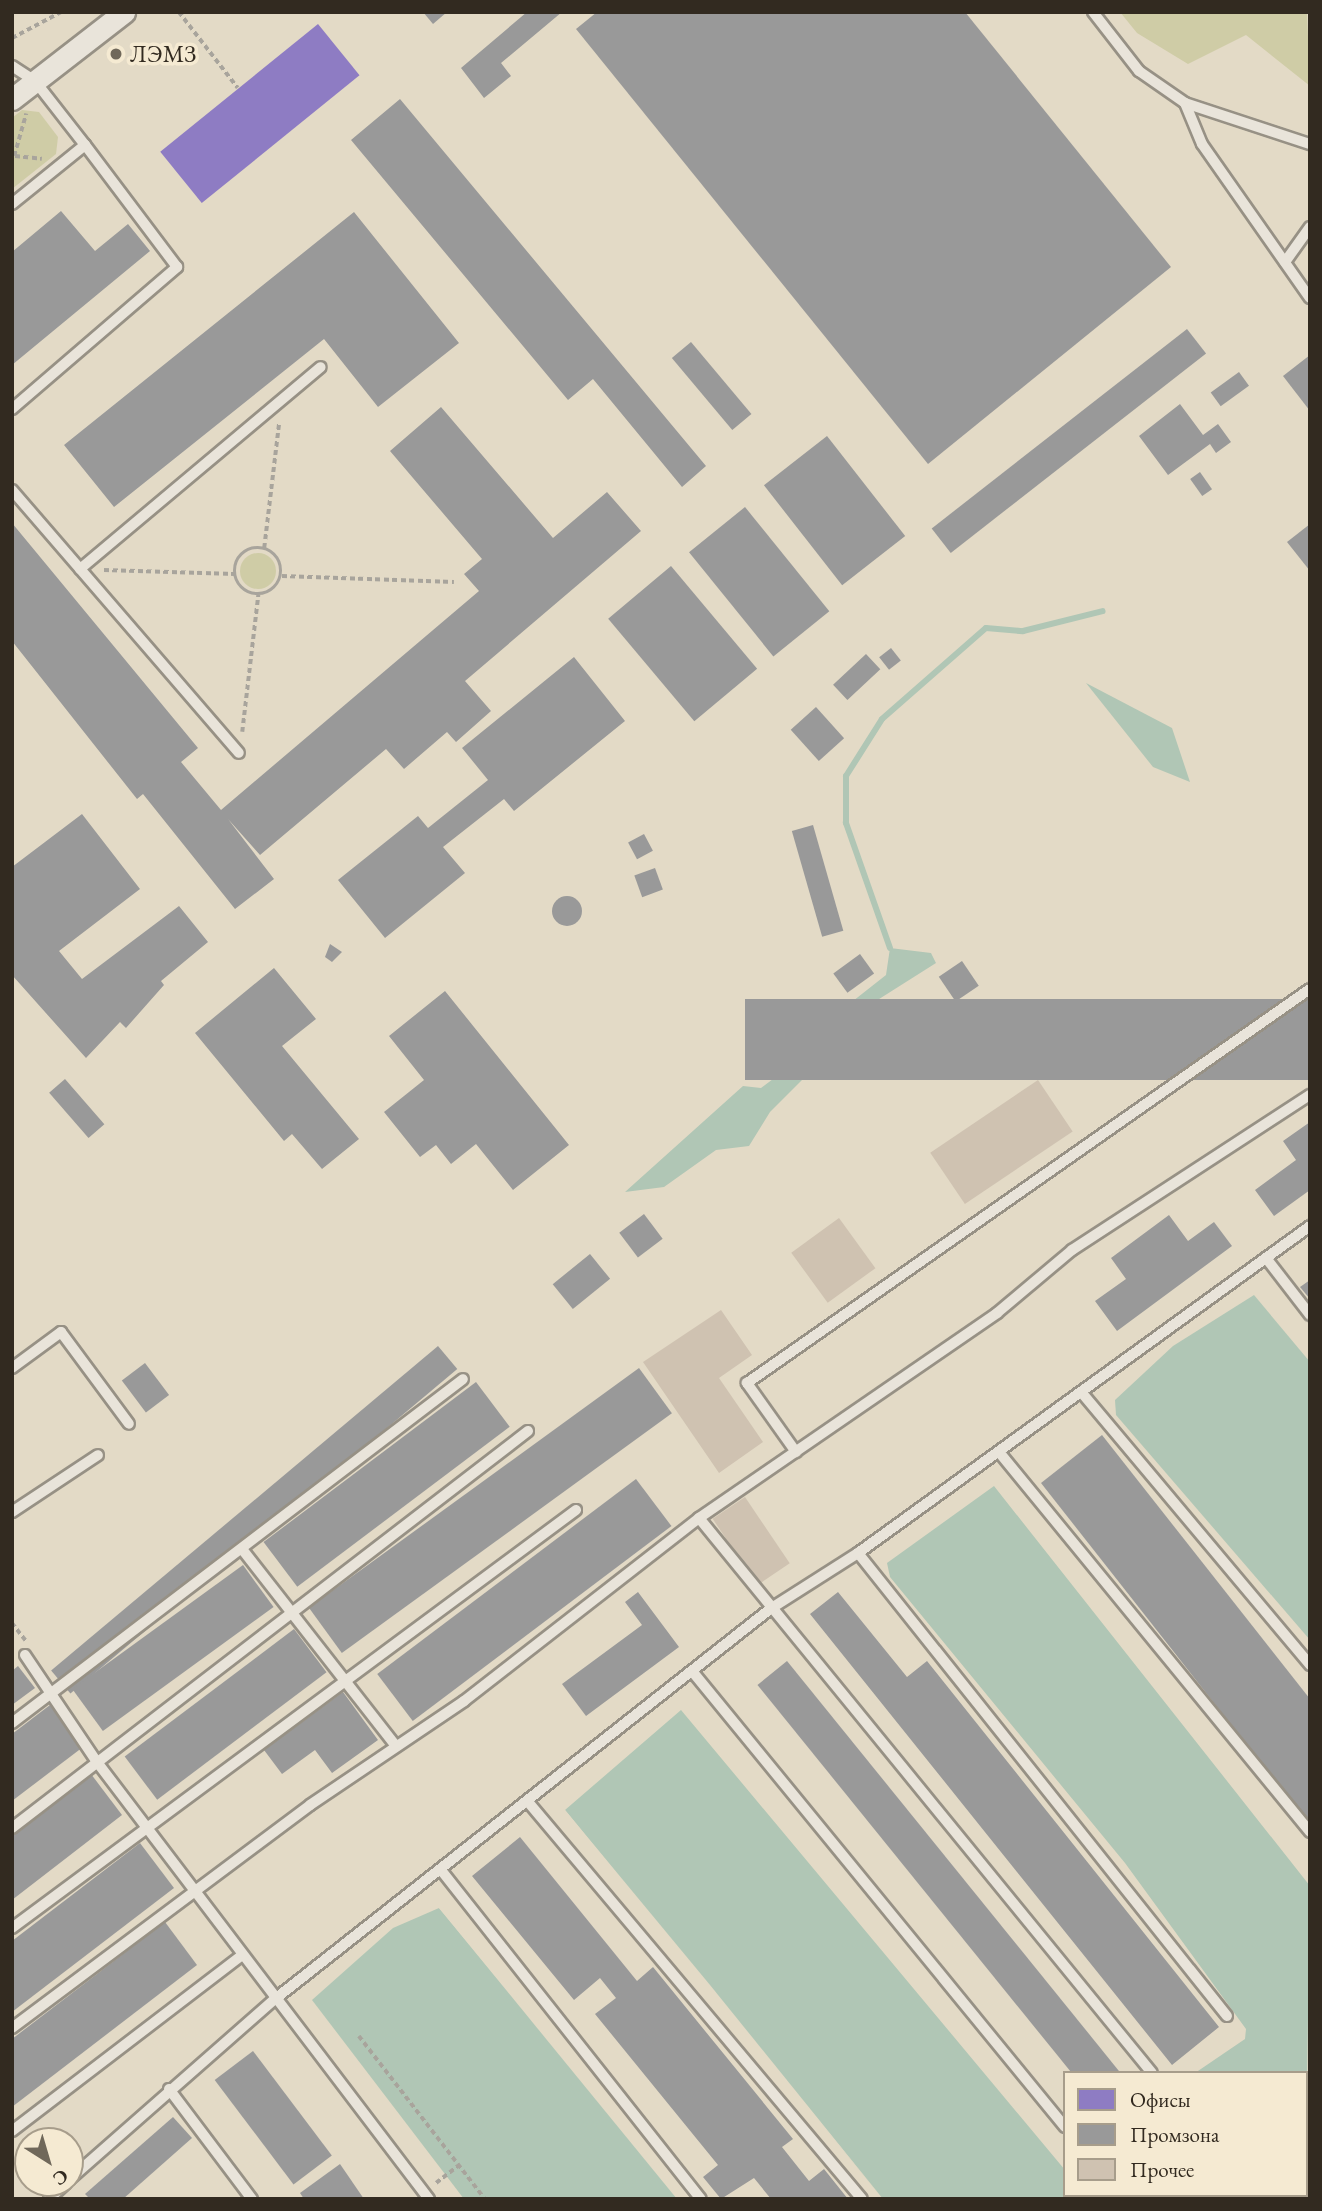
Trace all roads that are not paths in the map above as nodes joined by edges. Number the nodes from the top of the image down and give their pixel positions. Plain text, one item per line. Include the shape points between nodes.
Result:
1 (124, 12) edge
2 (1093, 12) edge
3 (12, 66) edge
4 (35, 81) junction
5 (12, 99) edge
6 (1185, 103) junction
7 (1310, 144) edge
8 (85, 145) junction
9 (12, 204) edge
10 (1310, 227) edge
11 (1285, 262) junction
12 (1310, 298) edge
13 (320, 367) dead end
14 (12, 409) edge
15 (12, 490) edge
16 (80, 569) junction
17 (239, 753) road end
18 (1310, 989) edge
19 (1310, 1095) edge
20 (1310, 1226) edge
21 (1266, 1258) junction
22 (1310, 1315) edge
23 (12, 1368) edge
24 (463, 1379) dead end
25 (1082, 1393) junction
26 (129, 1424) dead end
27 (528, 1431) dead end
28 (796, 1452) junction
29 (999, 1452) junction
30 (98, 1455) dead end
31 (576, 1510) dead end
32 (12, 1512) edge
33 (699, 1518) junction
34 (242, 1549) junction
35 (858, 1553) junction
36 (770, 1609) junction
37 (294, 1615) junction
38 (25, 1655) dead end
39 (1310, 1665) edge
40 (692, 1671) junction
41 (344, 1679) junction
42 (53, 1692) junction
43 (12, 1723) edge
44 (396, 1745) junction
45 (97, 1762) junction
46 (529, 1803) junction
47 (147, 1827) junction
48 (12, 1828) edge
49 (1310, 1832) edge
50 (441, 1870) junction
51 (194, 1891) junction
52 (12, 1928) edge
53 (242, 1955) junction
54 (275, 2000) junction
55 (1227, 2016) dead end
56 (12, 2028) edge
57 (1150, 2071) edge
58 (169, 2089) junction
59 (1063, 2125) edge
60 (12, 2131) edge
61 (84, 2166) edge
62 (427, 2194) edge
63 (252, 2199) edge
64 (701, 2199) edge
65 (862, 2199) edge

1 - 4 street
2 - 6 lane via 1139,71
3 - 4 lane
4 - 5 street
4 - 8 lane
6 - 7 lane
6 - 11 lane via 1202,144
8 - 9 lane
8 - 14 lane via 177,267
10 - 11 lane
11 - 12 lane
13 - 16 lane
15 - 16 lane
16 - 17 lane
18 - 28 lane via 747,1383
19 - 28 lane via 1072,1250 997,1313
20 - 21 lane
21 - 22 lane
21 - 25 lane
23 - 26 lane via 61,1332
24 - 34 lane
25 - 29 lane
25 - 39 lane
27 - 37 lane
28 - 33 lane
29 - 35 lane
29 - 49 lane
30 - 32 lane
31 - 41 lane
33 - 36 lane
33 - 44 lane via 464,1701
34 - 37 lane
34 - 42 lane
35 - 36 lane
35 - 55 lane
36 - 40 lane
36 - 57 lane
37 - 41 lane
37 - 45 lane
38 - 42 lane
40 - 46 lane
40 - 59 lane
41 - 44 lane
41 - 47 lane
42 - 43 lane
42 - 45 lane
44 - 51 lane
45 - 47 lane
45 - 48 lane
46 - 50 lane
46 - 65 lane
47 - 51 lane
47 - 52 lane
50 - 54 lane
50 - 64 lane
51 - 53 lane
51 - 56 lane
53 - 54 lane
53 - 60 lane
54 - 58 lane
54 - 62 lane
58 - 61 lane
58 - 63 lane

